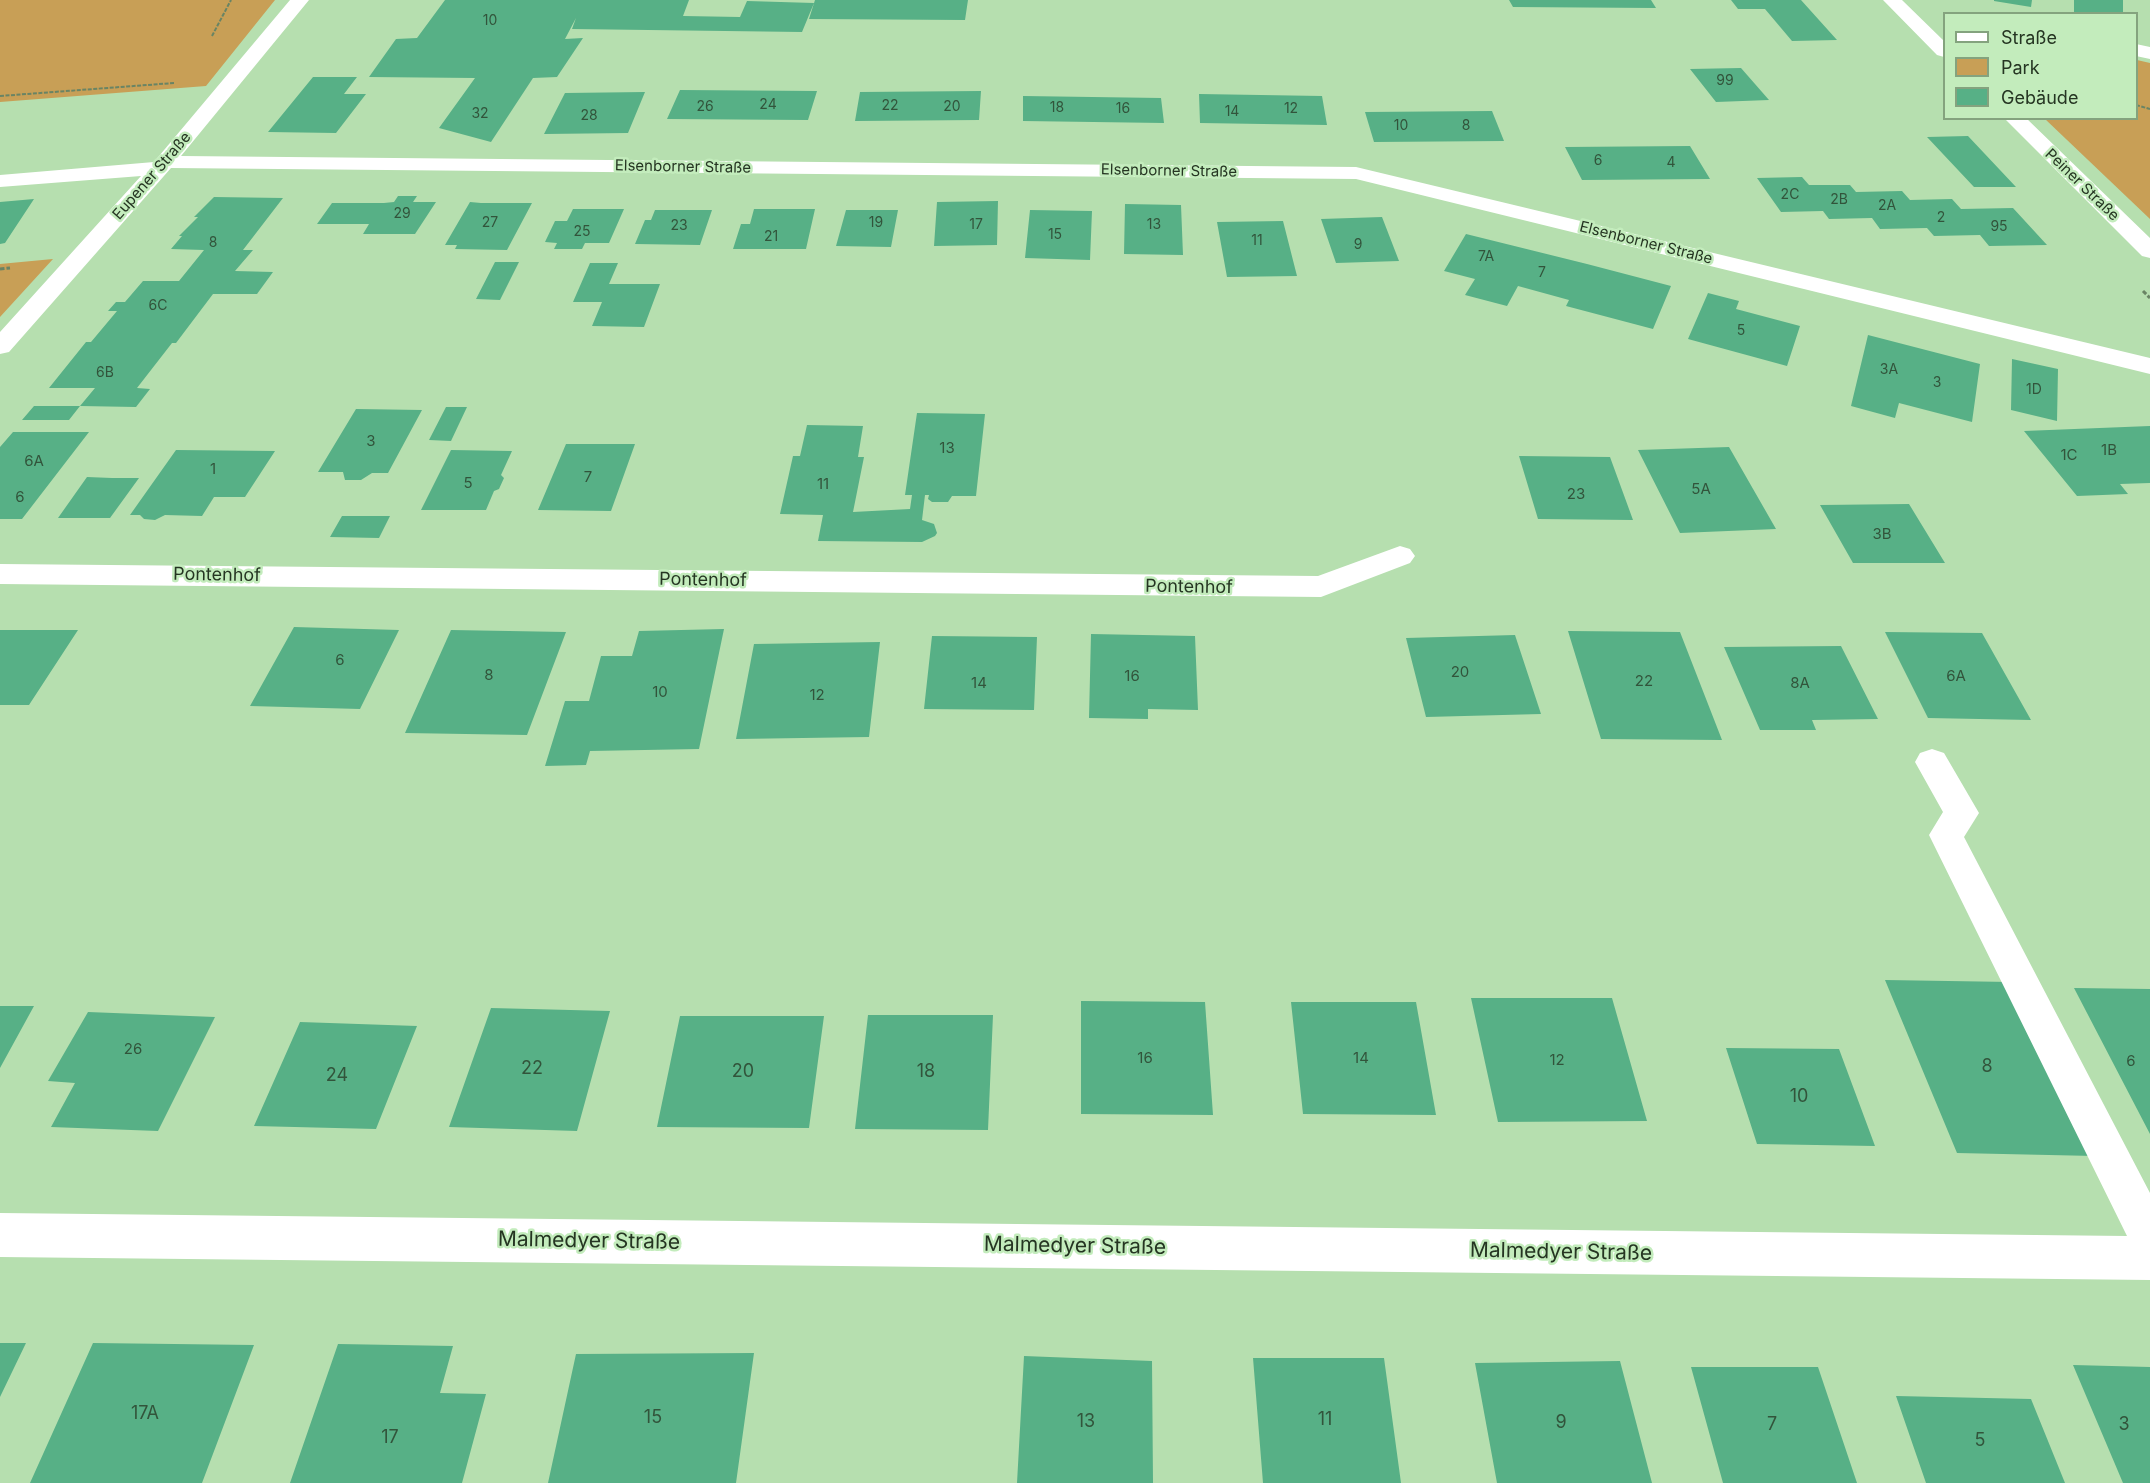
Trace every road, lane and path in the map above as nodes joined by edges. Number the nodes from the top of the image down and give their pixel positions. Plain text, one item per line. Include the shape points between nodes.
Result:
1 (300, 0) edge
2 (1892, 0) edge
3 (1909, 17) junction
4 (1935, 17) dead end
5 (1943, 50) edge
6 (177, 82) dead end
7 (0, 96) edge
8 (2150, 104) edge
9 (2138, 106) edge
10 (2141, 107) junction
11 (2150, 109) edge
12 (2016, 120) edge
13 (162, 165) junction
14 (0, 181) edge
15 (2150, 251) edge
16 (0, 347) edge
17 (2150, 366) edge
18 (1400, 556) dead end
19 (0, 574) edge
20 (1932, 762) dead end
21 (0, 1235) edge
22 (2150, 1237) edge
23 (2150, 1258) edge

1 - 13 street, Eupener Straße
2 - 3 street
3 - 4 street
3 - 5 street
6 - 7 path
8 - 10 path
9 - 10 path
10 - 11 path
12 - 15 street, Peiner Straße
13 - 14 street, Elsenborner Straße
13 - 16 street, Eupener Straße
13 - 17 street, Elsenborner Straße via 1356,173
18 - 19 street, Pontenhof via 1321,587
20 - 22 street via 1962,813 1946,835
21 - 23 street, Malmedyer Straße

